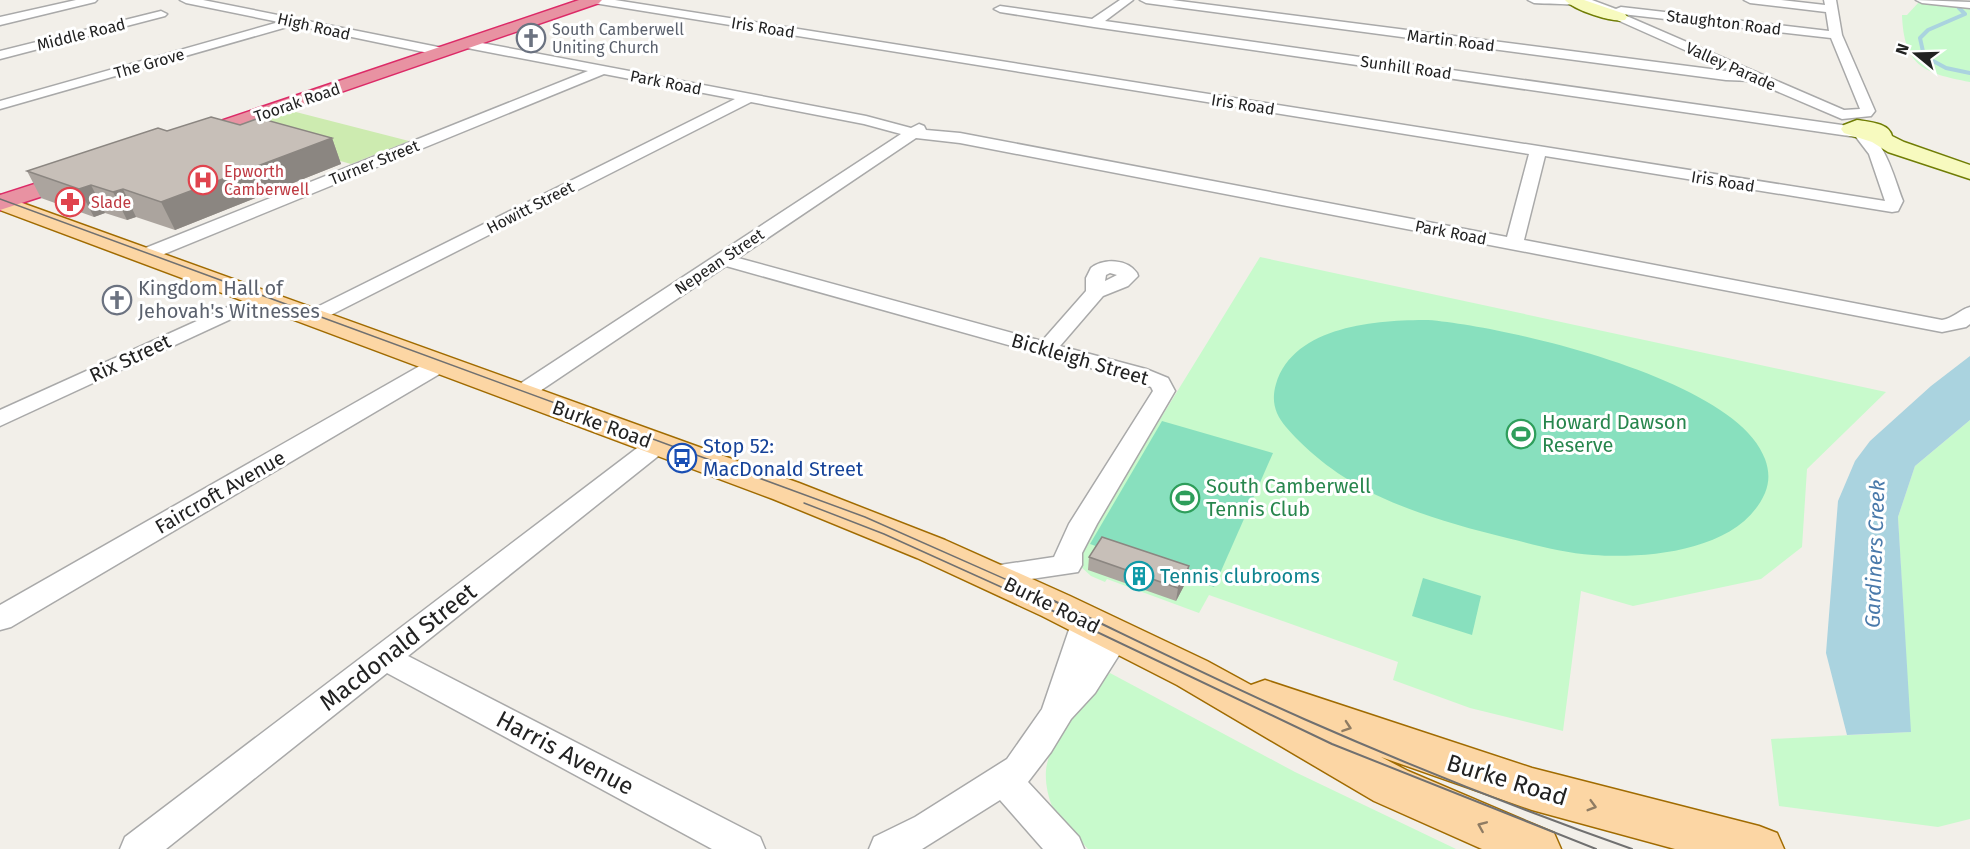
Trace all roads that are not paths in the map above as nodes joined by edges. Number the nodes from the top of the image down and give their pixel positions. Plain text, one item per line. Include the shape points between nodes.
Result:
1 (91, 0) edge
2 (186, 0) edge
3 (594, 0) edge
4 (1127, 0) edge
5 (1146, 0) edge
6 (1534, 0) edge
7 (1750, 0) edge
8 (1922, 0) edge
9 (208, 2) edge
10 (1581, 2) edge
11 (1831, 4) edge
12 (1970, 5) edge
13 (1000, 9) dead end
14 (161, 14) dead end
15 (1615, 14) junction
16 (0, 21) edge
17 (297, 21) junction
18 (1094, 22) junction
19 (1836, 35) junction
20 (466, 44) junction
21 (443, 52) junction
22 (0, 55) edge
23 (603, 70) junction
24 (1757, 77) junction
25 (749, 98) junction
26 (0, 105) edge
27 (916, 131) junction
28 (1866, 134) junction
29 (172, 144) edge
30 (1538, 151) junction
31 (98, 170) edge
32 (1970, 172) edge
33 (1, 202) edge
34 (1514, 244) junction
35 (146, 255) junction
36 (722, 259) junction
37 (1096, 292) dead end
38 (261, 298) junction
39 (1970, 313) edge
40 (312, 317) junction
41 (1046, 349) junction
42 (440, 364) junction
43 (520, 394) junction
44 (0, 419) edge
45 (657, 444) junction
46 (990, 575) junction
47 (0, 619) edge
48 (1102, 628) junction
49 (384, 657) junction
50 (1192, 673) junction
51 (1004, 780) junction
52 (138, 849) edge
53 (747, 849) edge
54 (887, 849) edge
55 (1066, 849) edge
56 (1536, 849) edge
57 (1759, 849) edge

1 - 16 street
2 - 9 street, High Road
3 - 20 highway, Toorak Road
3 - 30 street, Iris Road
4 - 18 street
5 - 24 street, Martin Road via 1738,78
6 - 10 street
7 - 11 street
8 - 12 street
9 - 17 street, High Road
10 - 15 street, Valley Parade
11 - 19 street
13 - 18 street, Sunhill Road
14 - 22 street, Middle Road
15 - 19 street, Staughton Road
15 - 24 street, Valley Parade
17 - 21 street, High Road
17 - 26 street, The Grove
18 - 28 street, Sunhill Road
19 - 28 street via 1868,111
20 - 21 highway, Toorak Road
20 - 23 street, Park Road
21 - 29 highway, Toorak Road
23 - 25 street, Park Road
23 - 35 street, Turner Street
24 - 28 street, Valley Parade
25 - 27 street, Park Road
25 - 40 street, Howitt Street
27 - 34 street, Park Road
27 - 36 street, Nepean Street
28 - 30 street, Iris Road via 1894,201 1892,207
28 - 32 street
30 - 34 street
31 - 33 highway
33 - 35 main road, Burke Road
34 - 39 street, Park Road via 1942,326 1959,323
35 - 38 main road, Burke Road
36 - 41 street, Bickleigh Street
36 - 43 street, Nepean Street
37 - 41 street
38 - 40 main road, Burke Road
38 - 44 street, Rix Street
40 - 42 main road, Burke Road
41 - 46 street, Bickleigh Street via 1157,381 1164,391 1083,524 1068,553 1068,565
42 - 43 main road, Burke Road
42 - 47 street, Faircroft Avenue
43 - 45 main road, Burke Road
45 - 46 main road, Burke Road via 844,513
45 - 49 street, Macdonald Street
46 - 48 main road, Burke Road
48 - 50 main road, Burke Road
48 - 51 street via 1084,684 1057,713 1028,759
49 - 52 street, Macdonald Street
49 - 53 street, Harris Avenue
56 -> 50 main road, Burke Road via 1391,786
50 -> 57 main road, Burke Road via 1532,789
51 - 54 street
51 - 55 street

